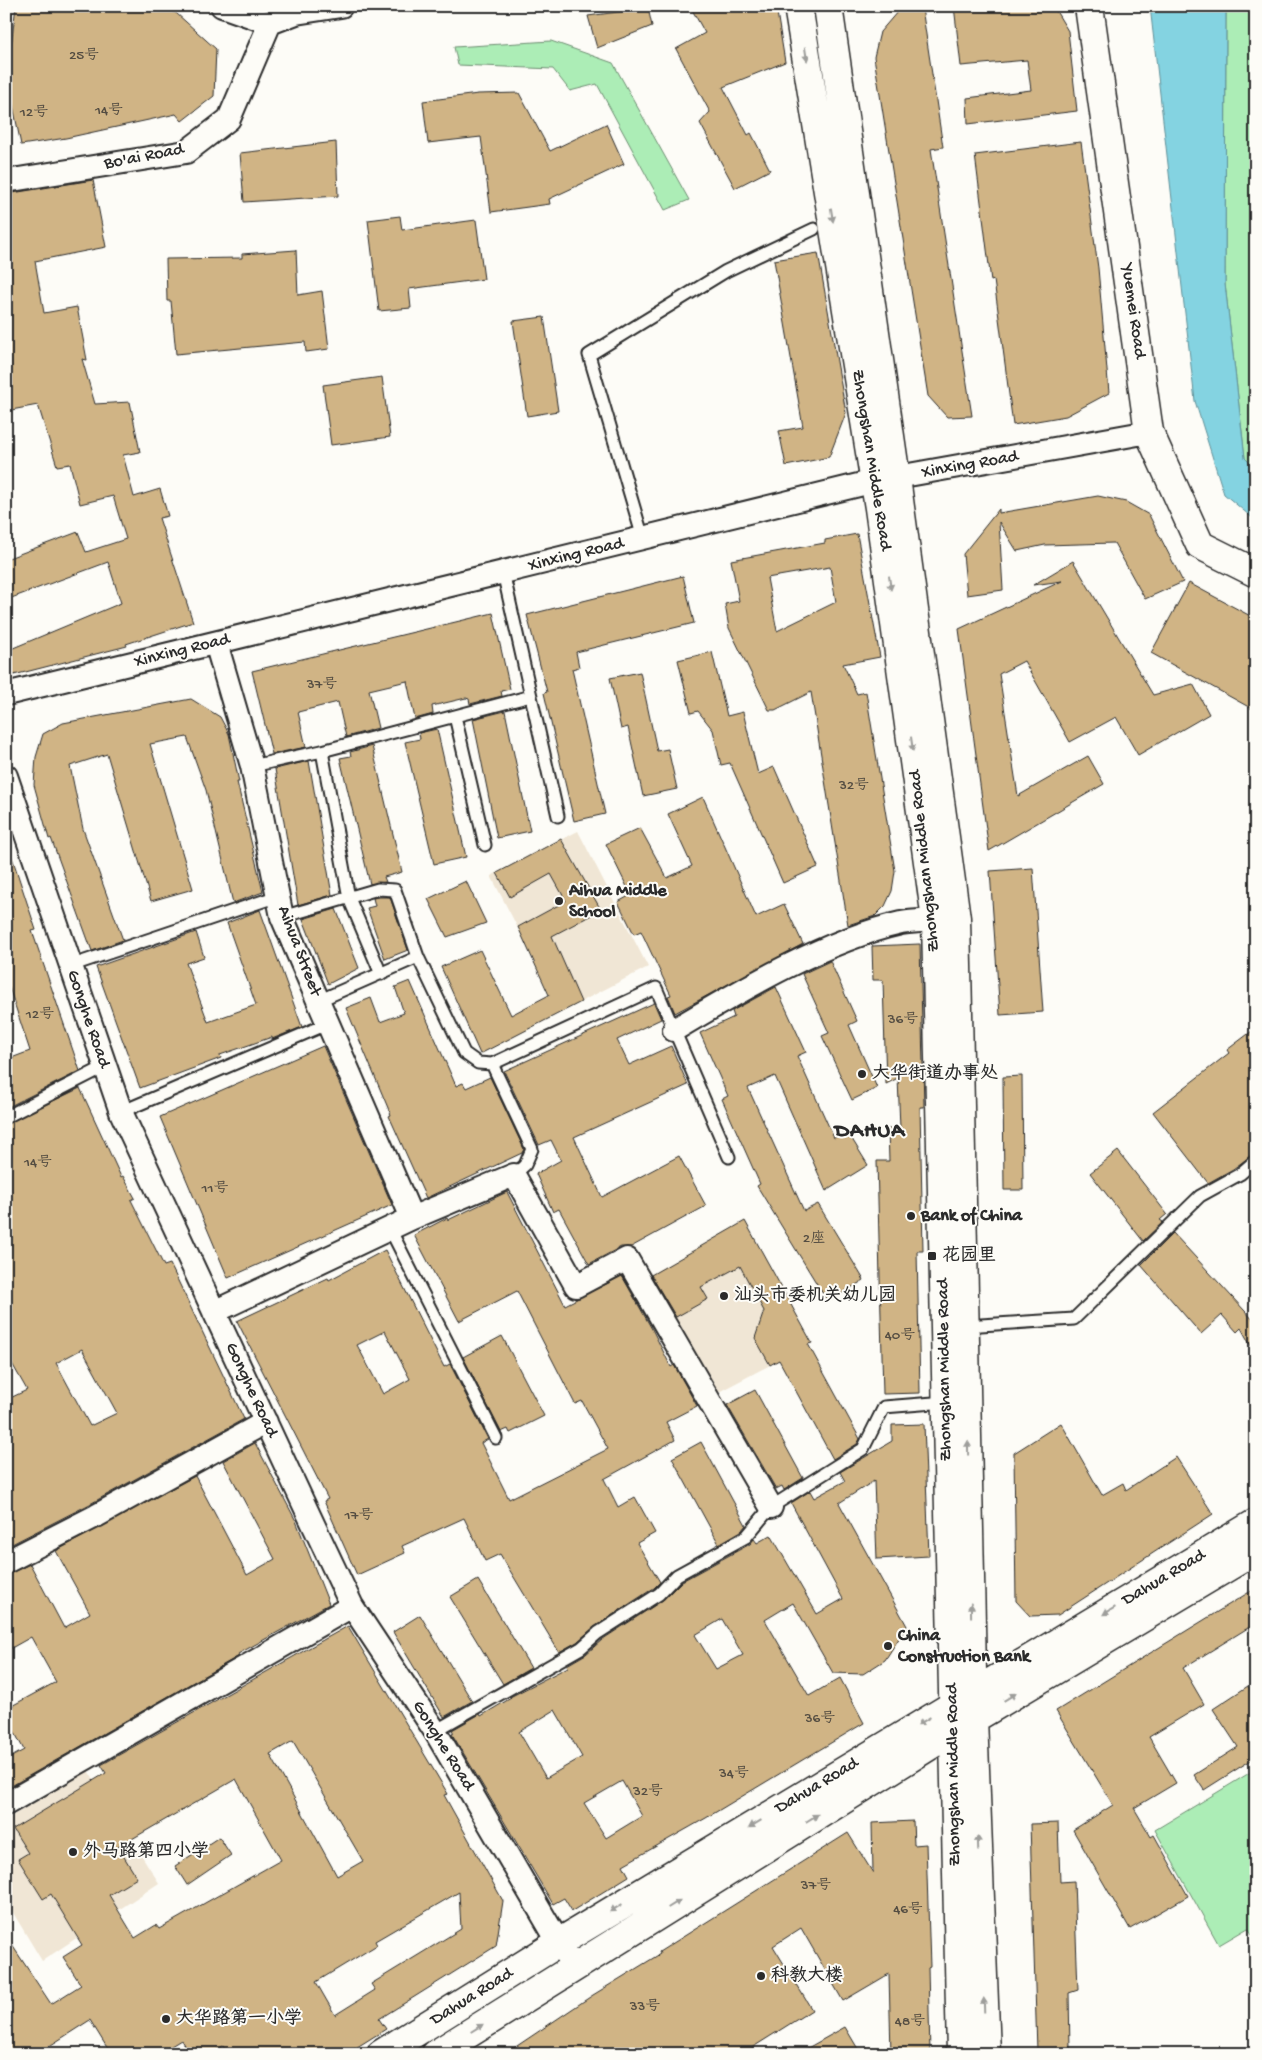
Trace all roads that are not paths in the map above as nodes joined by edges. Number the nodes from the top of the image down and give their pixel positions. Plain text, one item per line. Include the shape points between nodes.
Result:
1 (222, 6) edge
2 (334, 6) edge
3 (798, 6) edge
4 (828, 6) edge
5 (1089, 6) edge
6 (270, 23) junction
7 (6, 181) edge
8 (814, 229) dead end
9 (1149, 432) junction
10 (886, 480) junction
11 (643, 538) junction
12 (503, 572) junction
13 (1256, 573) edge
14 (216, 643) junction
15 (6, 694) edge
16 (531, 696) junction
17 (455, 716) junction
18 (322, 751) junction
19 (252, 766) junction
20 (6, 776) edge
21 (558, 816) dead end
22 (485, 845) dead end
23 (349, 898) junction
24 (280, 907) junction
25 (936, 920) junction
26 (418, 957) junction
27 (70, 966) junction
28 (381, 974) junction
29 (318, 1001) junction
30 (327, 1024) junction
31 (674, 1030) junction
32 (492, 1064) junction
33 (104, 1067) junction
34 (121, 1112) junction
35 (6, 1117) edge
36 (728, 1157) dead end
37 (1256, 1160) edge
38 (514, 1175) junction
39 (412, 1218) junction
40 (390, 1229) junction
41 (214, 1312) junction
42 (965, 1326) junction
43 (946, 1402) junction
44 (266, 1422) junction
45 (496, 1438) dead end
46 (770, 1507) junction
47 (1256, 1523) edge
48 (1256, 1550) edge
49 (6, 1562) edge
50 (352, 1606) junction
51 (963, 1711) junction
52 (435, 1731) junction
53 (6, 1804) edge
54 (560, 1942) junction
55 (573, 1967) junction
56 (381, 2054) edge
57 (436, 2054) edge
58 (961, 2054) edge
59 (986, 2054) edge

1 - 6 street
2 - 6 street via 296,13
3 -> 10 main road, Zhongshan Middle Road
4 - 10 main road, Zhongshan Middle Road
5 - 9 main road, Yuemei Road
6 - 7 street, Bo'ai Road via 229,119 186,152
8 - 11 lane via 726,271 589,355
9 - 10 street, Xinxing Road
9 - 13 main road, Yuemei Road via 1200,545
10 - 11 street, Xinxing Road
10 -> 25 main road, Zhongshan Middle Road
10 - 42 main road, Zhongshan Middle Road via 956,918
11 - 12 street, Xinxing Road
12 - 14 street, Xinxing Road
12 - 16 lane
14 - 15 street, Xinxing Road
14 - 19 street, Aihua Street
16 - 17 lane
16 - 21 lane
17 - 18 lane
17 - 22 lane
18 - 19 lane
18 - 23 lane
19 - 24 street, Aihua Street
20 - 27 street, Gonghe Road
23 - 24 lane
23 - 26 lane via 378,890 395,890
23 - 28 lane
24 - 27 lane
24 - 29 street, Aihua Street
25 - 31 street via 902,923 851,938 744,989
25 - 43 main road, Zhongshan Middle Road
26 - 28 lane
26 - 32 lane via 464,1053 478,1063
27 - 33 street, Gonghe Road
28 - 29 lane
29 - 30 street, Aihua Street
30 - 34 lane
30 - 39 street, Aihua Street
31 - 32 lane via 656,988
31 - 36 lane
32 - 38 lane via 532,1149 525,1165
33 - 34 street, Gonghe Road
33 - 35 lane
34 - 41 street, Gonghe Road
37 - 42 lane via 1240,1174 1200,1196 1074,1319
38 - 39 street
38 - 46 street via 576,1286 627,1259
39 - 40 street
40 - 41 street
40 - 45 lane
41 - 44 street, Gonghe Road
51 -> 42 main road, Zhongshan Middle Road
43 - 46 lane via 884,1407 863,1448
43 - 51 main road, Zhongshan Middle Road
44 - 49 street
44 - 50 street, Gonghe Road
46 - 52 lane via 746,1537 678,1575 659,1594 598,1633 581,1648
47 -> 51 main road, Dahua Road
51 -> 48 main road, Dahua Road
50 - 52 street, Gonghe Road
50 - 53 street
51 -> 54 main road, Dahua Road
55 -> 51 main road, Dahua Road
51 - 58 main road, Zhongshan Middle Road
59 -> 51 main road, Zhongshan Middle Road
52 - 54 street, Gonghe Road
54 - 55 street, Gonghe Road
54 - 56 main road, Dahua Road
57 -> 55 main road, Dahua Road

